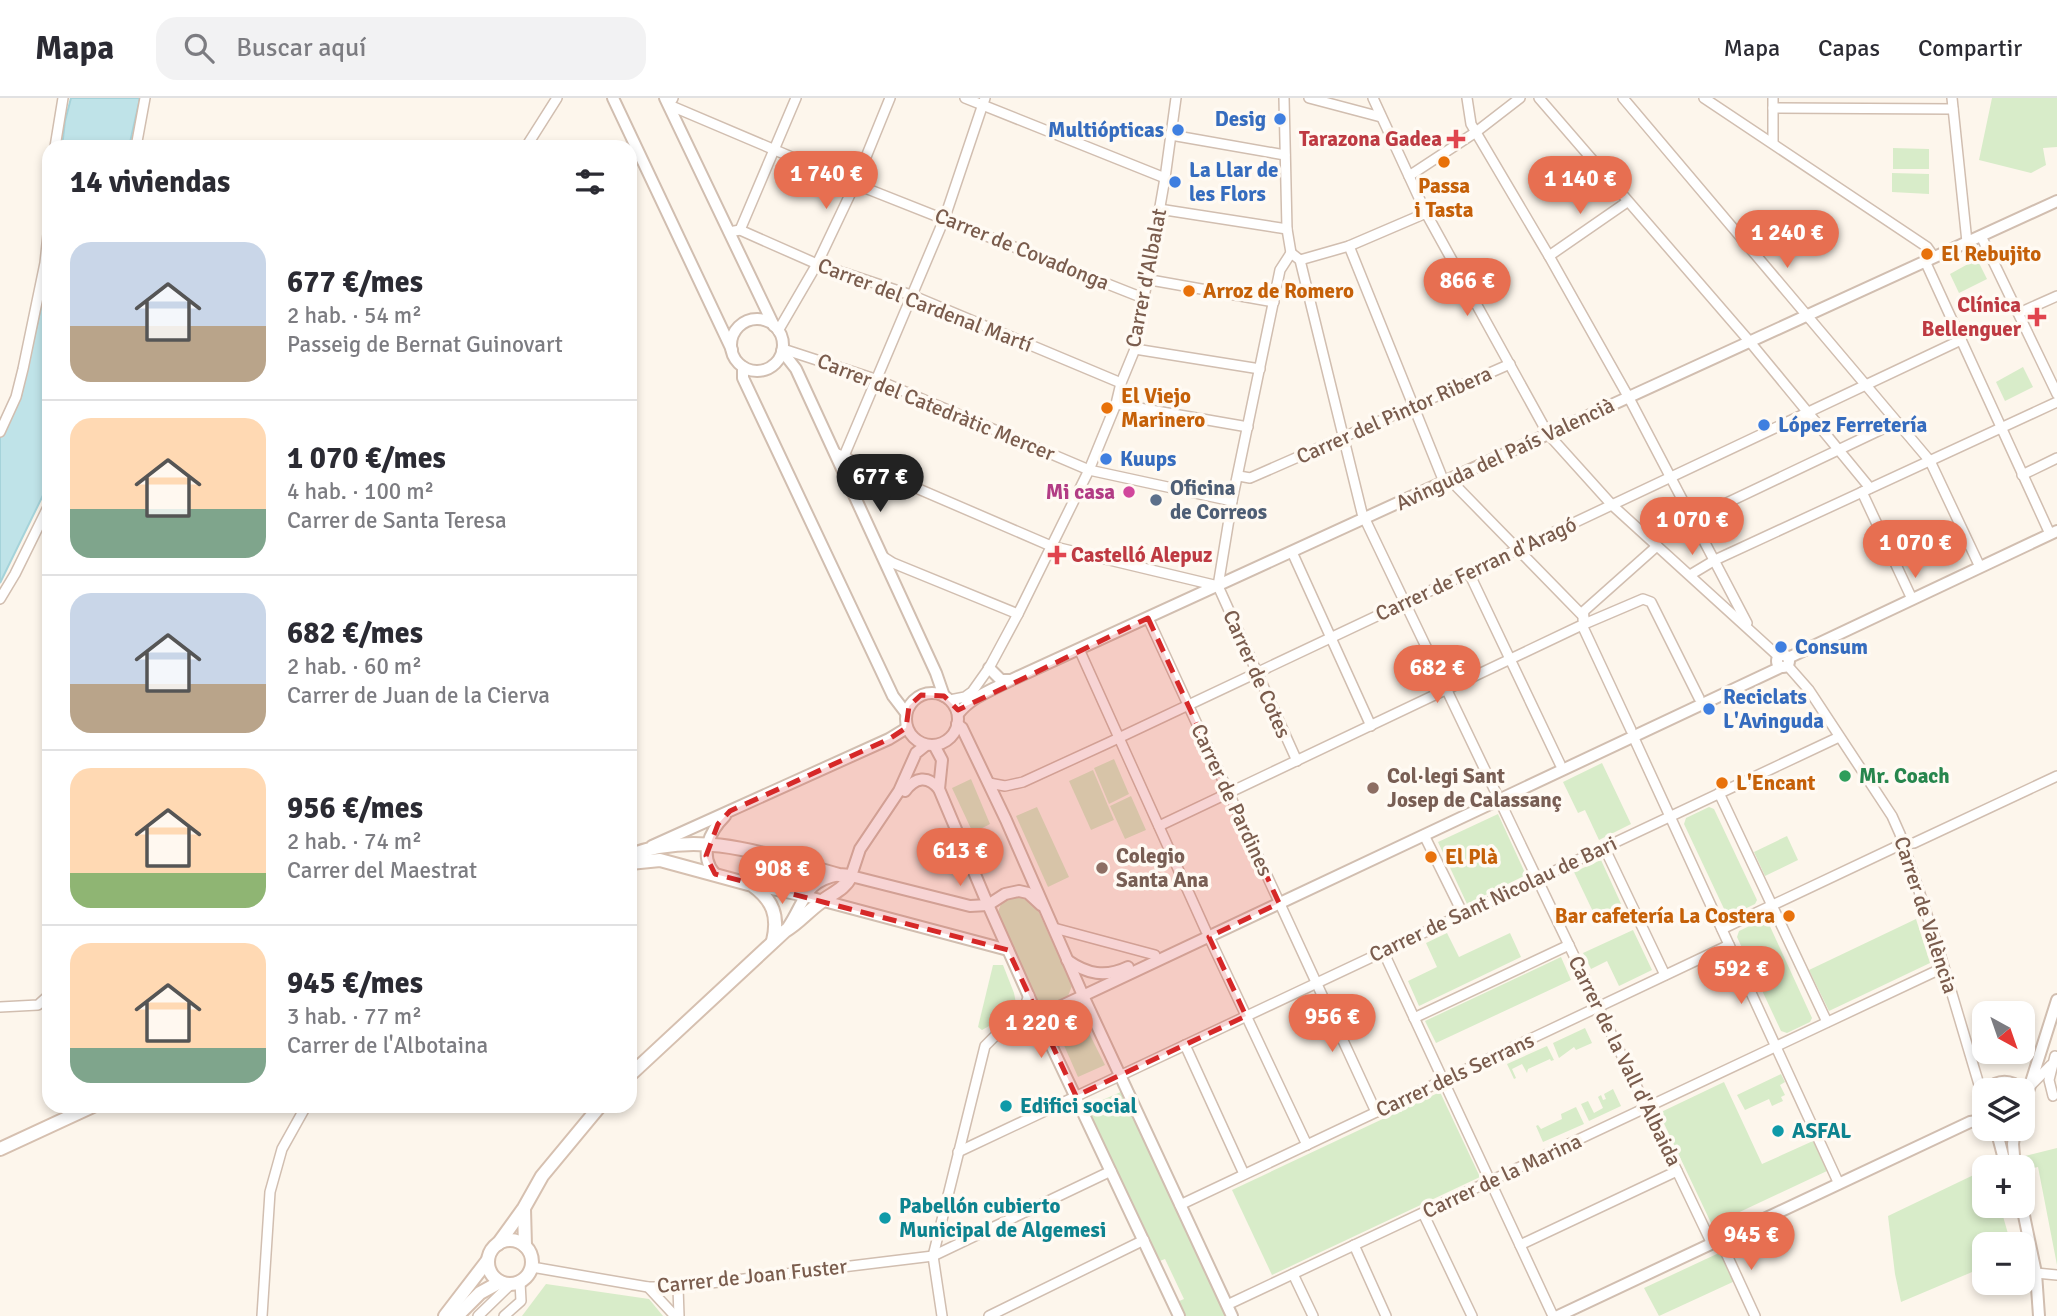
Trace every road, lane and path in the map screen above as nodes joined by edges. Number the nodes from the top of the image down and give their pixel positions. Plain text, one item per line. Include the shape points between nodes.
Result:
1 (63, 98) edge
2 (145, 98) edge
3 (557, 98) edge
4 (613, 98) edge
5 (796, 98) edge
6 (890, 98) edge
7 (965, 98) edge
8 (1176, 98) edge
9 (1284, 98) edge
10 (1309, 98) edge
11 (1373, 98) edge
12 (1467, 98) edge
13 (1520, 98) edge
14 (1539, 98) edge
15 (1623, 98) edge
16 (1704, 98) edge
17 (1952, 98) edge
18 (669, 100) edge
19 (984, 101) edge
20 (1773, 103) edge
21 (1952, 109) junction
22 (1381, 117) junction
23 (1476, 132) junction
24 (1171, 135) junction
25 (56, 140) edge
26 (136, 140) edge
27 (530, 140) edge
28 (633, 140) edge
29 (1773, 143) junction
30 (637, 149) edge
31 (773, 150) junction
32 (1285, 155) junction
33 (1409, 176) junction
34 (1165, 178) junction
35 (855, 184) junction
36 (2057, 201) edge
37 (1627, 202) junction
38 (1159, 209) junction
39 (1426, 214) junction
40 (944, 217) junction
41 (1287, 229) junction
42 (734, 231) junction
43 (1981, 236) junction
44 (1966, 242) junction
45 (1349, 246) junction
46 (1291, 253) junction
47 (1549, 256) junction
48 (1930, 259) junction
49 (1300, 260) junction
50 (817, 264) junction
51 (1145, 279) junction
52 (42, 281) edge
53 (911, 295) junction
54 (2057, 296) edge
55 (1143, 298) junction
56 (1274, 302) junction
57 (2018, 313) junction
58 (1807, 316) junction
59 (776, 328) junction
60 (1961, 340) junction
61 (1750, 342) junction
62 (732, 349) junction
63 (1135, 349) junction
64 (782, 350) junction
65 (1510, 364) junction
66 (743, 367) junction
67 (1260, 369) junction
68 (875, 379) junction
69 (1121, 383) junction
70 (1866, 385) junction
71 (2057, 394) edge
72 (1629, 398) junction
73 (2057, 402) edge
74 (1116, 404) junction
75 (1412, 405) junction
76 (1807, 413) junction
77 (1897, 422) junction
78 (1248, 428) junction
79 (2001, 428) junction
80 (0, 432) edge
81 (1548, 434) junction
82 (1344, 437) junction
83 (1838, 450) junction
84 (839, 455) junction
85 (2057, 458) edge
86 (1930, 461) junction
87 (1089, 470) junction
88 (2022, 475) junction
89 (1238, 476) junction
90 (1671, 477) junction
91 (1448, 480) junction
92 (1866, 490) junction
93 (1232, 502) junction
94 (1612, 505) junction
95 (1364, 518) junction
96 (42, 519) edge
97 (1693, 519) junction
98 (2053, 532) edge
99 (1051, 546) junction
100 (1657, 546) junction
101 (1517, 550) junction
102 (1292, 552) junction
103 (882, 556) junction
104 (1715, 560) junction
105 (1980, 567) junction
106 (1469, 573) junction
107 (1690, 575) junction
108 (1218, 586) junction
109 (0, 599) edge
110 (1912, 599) junction
111 (1405, 603) junction
112 (1018, 614) junction
113 (1148, 618) junction
114 (1583, 621) junction
115 (1751, 631) junction
116 (1331, 638) junction
117 (1079, 649) junction
118 (1510, 660) junction
119 (1782, 661) junction
120 (989, 668) junction
121 (1257, 673) junction
122 (1011, 680) junction
123 (1447, 690) junction
124 (947, 698) junction
125 (1699, 698) junction
126 (1188, 705) junction
127 (906, 713) junction
128 (958, 719) junction
129 (1371, 726) junction
130 (907, 728) junction
131 (1632, 733) junction
132 (1839, 737) junction
133 (1119, 738) junction
134 (930, 745) junction
135 (1297, 761) junction
136 (1560, 764) junction
137 (2057, 776) edge
138 (989, 783) junction
139 (939, 789) junction
140 (1229, 793) junction
141 (1719, 793) junction
142 (1498, 797) junction
143 (730, 811) junction
144 (1671, 816) junction
145 (1159, 827) junction
146 (872, 831) junction
147 (1424, 835) junction
148 (708, 843) junction
149 (1904, 843) junction
150 (1604, 847) junction
151 (646, 849) junction
152 (637, 852) edge
153 (637, 862) edge
154 (715, 874) junction
155 (845, 876) junction
156 (1537, 879) junction
157 (752, 885) junction
158 (805, 896) junction
159 (822, 900) junction
160 (1278, 900) junction
161 (988, 905) junction
162 (1772, 905) junction
163 (1046, 909) junction
164 (1463, 914) junction
165 (1054, 928) junction
166 (1722, 929) junction
167 (785, 931) junction
168 (1208, 934) junction
169 (773, 942) junction
170 (1569, 944) junction
171 (1729, 945) junction
172 (1008, 950) junction
173 (1383, 951) junction
174 (1154, 955) junction
175 (1067, 960) junction
176 (1945, 970) junction
177 (1665, 975) junction
178 (1316, 983) junction
179 (1029, 995) junction
180 (1083, 996) junction
181 (2057, 1000) edge
182 (42, 1001) edge
183 (0, 1007) edge
184 (1598, 1007) junction
185 (1246, 1016) junction
186 (1038, 1017) junction
187 (1414, 1018) junction
188 (1827, 1022) junction
189 (1008, 1029) junction
190 (2046, 1035) junction
191 (1185, 1045) junction
192 (1776, 1046) junction
193 (2037, 1061) junction
194 (2055, 1061) edge
195 (637, 1068) edge
196 (1975, 1070) junction
197 (1120, 1075) junction
198 (1978, 1078) edge
199 (1982, 1078) edge
200 (2027, 1078) edge
201 (2030, 1078) edge
202 (1443, 1080) junction
203 (2035, 1080) edge
204 (2049, 1080) junction
205 (2035, 1082) edge
206 (1076, 1096) junction
207 (2053, 1096) dead end
208 (1647, 1108) junction
209 (1376, 1112) junction
210 (78, 1113) edge
211 (302, 1113) edge
212 (307, 1113) edge
213 (594, 1113) edge
214 (1972, 1119) edge
215 (298, 1121) junction
216 (1970, 1122) joint
217 (1307, 1144) junction
218 (0, 1149) edge
219 (958, 1152) junction
220 (1111, 1171) junction
221 (1677, 1171) junction
222 (1244, 1174) junction
223 (1490, 1181) junction
224 (1839, 1184) junction
225 (1180, 1205) junction
226 (524, 1208) junction
227 (1423, 1213) junction
228 (1143, 1240) junction
229 (1716, 1242) junction
230 (498, 1244) junction
231 (1354, 1245) junction
232 (1520, 1245) junction
233 (525, 1246) junction
234 (933, 1256) junction
235 (488, 1260) junction
236 (531, 1267) junction
237 (2035, 1268) edge
238 (2036, 1273) junction
239 (1293, 1274) junction
240 (2057, 1275) edge
241 (510, 1283) junction
242 (648, 1287) junction
243 (678, 1287) junction
244 (1227, 1305) junction
245 (262, 1316) edge
246 (445, 1316) edge
247 (457, 1316) edge
248 (478, 1316) edge
249 (504, 1316) edge
250 (677, 1316) edge
251 (942, 1316) edge
252 (989, 1316) edge
253 (1178, 1316) edge
254 (1233, 1316) edge
255 (1313, 1316) edge
256 (1386, 1316) edge
257 (1472, 1316) edge
258 (1555, 1316) edge
259 (1755, 1316) edge
260 (2039, 1316) edge

1 - 25 street
2 - 26 street
3 - 27 street
4 - 28 street
5 - 31 street
6 - 35 street
7 - 19 street
8 - 24 street, Carrer d'Albalat
9 - 32 street
10 - 22 street
11 - 22 street, Carrer de València
12 - 23 street
13 - 23 street
14 - 37 street
15 - 58 street
16 - 29 street
17 - 21 street
18 - 31 street, Carrer de Covadonga
18 - 42 street
19 - 34 street via 1054,135
19 - 40 street
20 - 21 street
20 - 29 street
21 - 44 street
22 - 33 street, Carrer de València
23 - 33 street
23 - 47 street
24 - 32 street
24 - 34 street, Carrer d'Albalat
29 - 48 street via 1927,247
30 - 62 street
31 - 35 street, Carrer de Covadonga
31 - 42 street
32 - 41 street
33 - 39 street, Carrer de València
34 - 38 street, Carrer d'Albalat
35 - 40 street, Carrer de Covadonga
35 - 50 street
36 - 43 street, Avinguda del País Valencià
37 - 47 street
37 - 61 street
38 - 41 street
38 - 51 street, Carrer d'Albalat
39 - 45 street
39 - 65 street, Carrer de València
40 - 53 street
40 - 55 street, Carrer de Covadonga
41 - 46 street
42 - 50 street, Carrer del Cardenal Martí
42 - 59 street
43 - 44 street, Avinguda del País Valencià
43 - 57 street
44 - 48 street, Avinguda del País Valencià
45 - 49 street
45 - 75 street
46 - 49 street
46 - 56 street via 1280,270
47 - 72 street
48 - 58 street, Avinguda del País Valencià
48 - 60 street
49 - 82 street, Carrer de la Vall d'Albaida
50 - 53 street, Carrer del Cardenal Martí
50 - 59 street
51 - 55 street, Carrer d'Albalat
51 - 56 street
52 - 80 street via 16,397
53 - 68 street
53 - 69 street, Carrer del Cardenal Martí
54 - 57 street
55 - 63 street, Carrer d'Albalat
56 - 67 street
57 - 71 street
58 - 61 street, Avinguda del País Valencià
58 - 70 street
59 - 62 street via 757,320 746,322 734,334
59 - 64 street
60 - 70 street, Carrer de Ferran d'Aragó
60 - 79 street
61 - 72 street, Avinguda del País Valencià
61 - 76 street
62 - 66 street
63 - 67 street
63 - 69 street, Carrer d'Albalat
64 - 66 street via 777,362 766,369
64 - 68 street, Carrer del Catedràtic Mercer
64 - 84 street
65 - 75 street, Carrer del Pintor Ribera
65 - 81 street, Carrer de València
66 - 127 street via 743,378
67 - 78 street
68 - 84 street
68 - 87 street, Carrer del Catedràtic Mercer
69 - 74 street, Carrer d'Albalat
70 - 76 street, Carrer de Ferran d'Aragó
70 - 77 street
72 - 81 street, Avinguda del País Valencià
72 - 90 street
73 - 79 street
74 - 78 street
74 - 87 street, Carrer d'Albalat
75 - 82 street, Carrer del Pintor Ribera
75 - 91 street
76 - 83 street
76 - 90 street, Carrer de Ferran d'Aragó
77 - 83 street
77 - 86 street
78 - 89 street
79 - 86 street
79 - 88 street
81 - 91 street, Avinguda del País Valencià
81 - 94 street, Carrer de València
82 - 89 street, Carrer del Pintor Ribera via 1250,478
82 - 95 street, Carrer de la Vall d'Albaida
83 - 92 street
83 - 97 street
84 - 99 street
84 - 103 street
85 - 88 street
86 - 92 street
86 - 105 street
87 - 93 street, Carrer del Catedràtic Mercer
87 - 99 street, Carrer d'Albalat
88 - 98 street
89 - 93 street
90 - 94 street, Carrer de Ferran d'Aragó
90 - 97 street
91 - 95 street, Avinguda del País Valencià
91 - 101 street
92 - 104 street
92 - 110 street
93 - 108 street
94 - 100 street, Carrer de València
94 - 101 street, Carrer de Ferran d'Aragó
95 - 102 street, Avinguda del País Valencià
95 - 111 street, Carrer de la Vall d'Albaida
96 - 109 street
97 - 104 street
98 - 105 street
99 - 108 street
99 - 112 street, Carrer d'Albalat
100 - 107 street, Carrer de València
100 - 114 street via 1584,611
101 - 106 street, Carrer de Ferran d'Aragó
101 - 114 street
102 - 108 street, Avinguda del País Valencià
102 - 116 street
103 - 112 street
103 - 124 street
104 - 107 street
104 - 115 street
105 - 110 street
106 - 111 street, Carrer de Ferran d'Aragó
106 - 118 street
107 - 115 street, Carrer de València
108 - 113 street, Avinguda del País Valencià
108 - 121 street, Carrer de Cotes
110 - 119 street
111 - 116 street, Carrer de Ferran d'Aragó
111 - 123 street, Carrer de la Vall d'Albaida
112 - 120 street, Carrer d'Albalat
113 - 117 street, Avinguda del País Valencià
113 - 126 street, Carrer de Pardines
114 - 118 street
114 - 125 street via 1646,599
114 - 131 street
115 - 119 street, Carrer de València
116 - 121 street, Carrer de Ferran d'Aragó
116 - 129 street
117 - 122 street, Avinguda del País Valencià
117 - 133 street
118 - 123 street
118 - 136 street
119 - 125 street
119 - 131 street
119 - 132 street, Carrer de València via 1809,690
120 - 122 street via 1001,680
120 - 124 street, Carrer d'Albalat via 972,692
121 - 126 street, Carrer de Ferran d'Aragó
121 - 135 street, Carrer de Cotes
122 - 128 street, Avinguda del País Valencià via 965,705
123 - 129 street
123 - 142 street, Carrer de la Vall d'Albaida
124 - 127 street via 936,693 920,695
124 - 128 street
125 - 131 street
126 - 133 street, Carrer de Ferran d'Aragó
126 - 140 street, Carrer de Pardines
127 - 130 street
128 - 134 street via 949,738
128 - 138 street
129 - 135 street
130 - 134 street via 918,742
130 - 143 street
131 - 136 street
131 - 142 street
131 - 144 street
132 - 141 street, Carrer de Sant Nicolau de Bari
132 - 149 street, Carrer de València via 1892,816
133 - 138 street, Carrer de Ferran d'Aragó via 1023,782
133 - 145 street
134 - 139 street via 942,760
134 - 146 street via 916,753 900,791
135 - 140 street
136 - 142 street
137 - 149 street via 1914,843
138 - 163 street
139 - 146 street via 933,781 915,780
139 - 161 street
140 - 145 street
140 - 160 street, Carrer de Pardines
141 - 144 street, Carrer de Sant Nicolau de Bari
141 - 162 street
142 - 147 street
142 - 156 street, Carrer de la Vall d'Albaida
142 - 160 street
143 - 148 street
143 - 151 street
144 - 150 street, Carrer de Sant Nicolau de Bari
144 - 166 street
145 - 168 street
146 - 155 street
147 - 160 street
147 - 164 street
148 - 151 main road
148 - 154 street via 708,864
148 - 155 main road
149 - 162 street
149 - 176 street, Carrer de València
150 - 156 street, Carrer de Sant Nicolau de Bari
150 - 177 street
151 - 152 main road
153 - 154 main road via 660,860
154 - 157 main road
155 - 158 street via 817,882
155 - 159 main road via 844,887
155 - 161 street via 970,906
156 - 164 street, Carrer de Sant Nicolau de Bari
156 - 170 street, Carrer de la Vall d'Albaida
157 - 158 street
157 - 169 main road via 764,894 775,914
158 - 159 street
158 - 167 street
159 - 167 main road
159 - 172 street
160 - 168 street
160 - 178 street, Carrer de Pardines
161 - 163 street via 1018,891 1028,893
161 - 172 street
162 - 166 street
162 - 188 street
163 - 165 street
164 - 173 street, Carrer de Sant Nicolau de Bari
165 - 174 street
165 - 175 street
166 - 171 street
167 - 169 main road
168 - 174 street
168 - 180 street
168 - 185 street
169 - 195 main road
170 - 184 street, Carrer de la Vall d'Albaida
170 - 187 street
171 - 177 street, Carrer dels Serrans
171 - 192 street
172 - 179 street
173 - 178 street, Carrer de Sant Nicolau de Bari
173 - 187 street
174 - 175 street via 1105,975
175 - 180 street
176 - 188 street, Carrer de la Marina
176 - 196 street, Carrer de València
177 - 184 street, Carrer dels Serrans
178 - 185 street, Carrer de Sant Nicolau de Bari
178 - 209 street, Carrer de Pardines
179 - 186 street
179 - 189 street
180 - 186 street
180 - 197 street
181 - 190 street
182 - 183 street
184 - 202 street, Carrer dels Serrans
184 - 208 street, Carrer de la Vall d'Albaida
185 - 191 street, Carrer de Sant Nicolau de Bari
185 - 217 street
186 - 189 street
186 - 206 street
187 - 202 street
188 - 192 street, Carrer de la Marina
189 - 219 street via 985,1046
190 - 193 street
190 - 194 street
191 - 197 street, Carrer de Sant Nicolau de Bari
191 - 222 street
192 - 208 street, Carrer de la Marina
192 - 224 street
193 - 200 street
193 - 201 street
194 - 203 street
194 - 204 street
196 - 198 street, Carrer de València
196 - 199 street
197 - 206 street, Carrer de Sant Nicolau de Bari
197 - 225 street
202 - 209 street, Carrer dels Serrans
202 - 223 street
204 - 205 street via 2044,1076
204 - 207 street
206 - 219 street, Carrer de Sant Nicolau de Bari
206 - 220 street
208 - 221 street, Carrer de la Vall d'Albaida
208 - 223 street, Carrer de la Marina
209 - 217 street, Carrer dels Serrans
210 - 218 main road
211 - 215 street
212 - 215 street
213 - 226 main road via 542,1176
214 - 216 street
215 - 245 street via 282,1149 270,1192
216 - 224 street
217 - 222 street, Carrer dels Serrans
219 - 234 street
220 - 228 street
220 - 234 street, Carrer de Joan Fuster
221 - 229 street, Carrer de la Vall d'Albaida
221 - 232 street
222 - 225 street, Carrer dels Serrans
223 - 227 street, Carrer de la Marina
223 - 232 street
224 - 229 street
225 - 244 street
226 - 230 main road
226 - 233 main road
227 - 231 street, Carrer de la Marina
227 - 257 street
228 - 252 street
228 - 253 street
229 - 258 street
229 - 259 street, Carrer de la Vall d'Albaida
230 - 233 main road via 512,1241
230 - 235 main road
231 - 239 street, Carrer de la Marina
231 - 256 street
232 - 258 street
233 - 236 main road
234 - 243 street, Carrer de Joan Fuster
234 - 251 street
235 - 241 main road via 491,1273
235 - 246 main road
236 - 241 main road via 529,1273
236 - 242 street, Carrer de Joan Fuster
237 - 238 street
238 - 240 street
238 - 260 street
239 - 244 street, Carrer de la Marina
239 - 255 street
241 - 247 main road via 480,1293
241 - 248 street
241 - 249 street via 521,1301
242 - 243 street, Carrer de Joan Fuster
242 - 250 street
243 - 250 street
244 - 254 street

